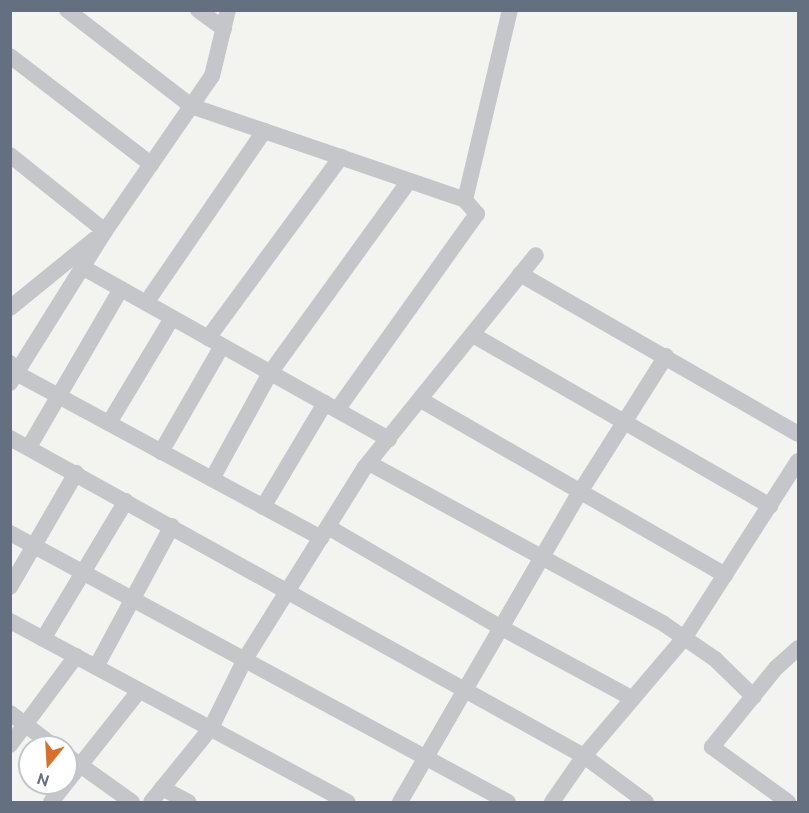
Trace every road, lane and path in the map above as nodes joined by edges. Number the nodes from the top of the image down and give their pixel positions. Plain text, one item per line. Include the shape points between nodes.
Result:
1 (67, 10) edge
2 (198, 10) edge
3 (228, 10) edge
4 (510, 10) edge
5 (224, 28) junction
6 (10, 56) edge
7 (191, 106) junction
8 (264, 131) junction
9 (10, 155) edge
10 (341, 158) junction
11 (151, 164) junction
12 (409, 181) junction
13 (465, 200) junction
14 (105, 231) junction
15 (536, 255) dead end
16 (82, 267) junction
17 (520, 274) junction
18 (121, 289) junction
19 (146, 303) junction
20 (10, 308) edge
21 (172, 318) junction
22 (473, 335) junction
23 (215, 342) junction
24 (666, 356) junction
25 (12, 373) edge
26 (270, 373) junction
27 (58, 395) junction
28 (421, 400) junction
29 (331, 407) junction
30 (109, 423) junction
31 (624, 423) junction
32 (798, 434) edge
33 (10, 438) edge
34 (389, 439) junction
35 (29, 447) junction
36 (161, 452) junction
37 (369, 463) junction
38 (797, 468) edge
39 (76, 473) junction
40 (212, 479) junction
41 (580, 492) junction
42 (126, 501) junction
43 (770, 506) junction
44 (263, 507) junction
45 (172, 526) junction
46 (10, 533) edge
47 (325, 533) junction
48 (34, 546) junction
49 (541, 559) junction
50 (82, 572) junction
51 (725, 575) junction
52 (10, 587) edge
53 (286, 591) junction
54 (131, 599) junction
55 (10, 621) edge
56 (500, 627) junction
57 (685, 637) junction
58 (43, 639) junction
59 (798, 648) edge
60 (76, 656) junction
61 (245, 659) junction
62 (96, 666) junction
63 (462, 691) junction
64 (139, 692) junction
65 (754, 697) junction
66 (633, 699) junction
67 (10, 713) edge
68 (26, 725) junction
69 (211, 728) junction
70 (39, 735) edge
71 (10, 745) edge
72 (584, 756) junction
73 (427, 757) junction
74 (80, 766) junction
75 (162, 788) junction
76 (51, 802) edge
77 (132, 802) edge
78 (151, 802) edge
79 (188, 802) edge
80 (348, 802) edge
81 (400, 802) edge
82 (508, 802) edge
83 (552, 802) edge
84 (646, 802) edge
85 (788, 802) edge

1 - 7 street
2 - 5 street
3 - 5 street
4 - 13 street
5 - 7 street via 212,76
6 - 11 street
7 - 8 street
7 - 11 street
8 - 10 street
8 - 19 street
9 - 14 street
10 - 12 street
10 - 23 street
11 - 14 street
12 - 13 street
12 - 26 street
13 - 29 street via 477,214
14 - 16 street
14 - 20 street
15 - 17 street
16 - 18 street
16 - 25 street
17 - 22 street
17 - 24 street
18 - 19 street
18 - 27 street
19 - 21 street
21 - 23 street
21 - 30 street
22 - 28 street
22 - 31 street
23 - 26 street
23 - 36 street
24 - 31 street
24 - 32 street
25 - 27 street
26 - 29 street
26 - 40 street
27 - 30 street
27 - 35 street
28 - 34 street
28 - 41 street
29 - 34 street
29 - 44 street
30 - 36 street
31 - 41 street
31 - 43 street
33 - 35 street
34 - 37 street
35 - 39 street
36 - 40 street
37 - 47 street
37 - 49 street
38 - 43 street
39 - 42 street
39 - 48 street
40 - 44 street
41 - 49 street
41 - 51 street
42 - 45 street
42 - 50 street
43 - 51 street
44 - 47 street
45 - 53 street
45 - 54 street
46 - 48 street
47 - 53 street
47 - 56 street
48 - 50 street
48 - 52 street
49 - 56 street
49 - 57 street
50 - 54 street
50 - 58 street
51 - 57 street
53 - 61 street
53 - 63 street
54 - 61 street
54 - 62 street
55 - 58 street
56 - 63 street
56 - 66 street
57 - 65 street via 715,658
57 - 66 street
58 - 60 street
59 - 65 street via 776,668
60 - 62 street
60 - 68 street
61 - 69 street
61 - 73 street
62 - 64 street
63 - 72 street
63 - 73 street
64 - 69 street
64 - 74 street
65 - 85 street via 712,747
66 - 72 street
67 - 68 street
68 - 70 street
68 - 71 street
69 - 75 street
69 - 80 street
72 - 83 street
72 - 84 street
73 - 81 street
73 - 82 street
74 - 76 street
74 - 77 street
75 - 78 street
75 - 79 street

